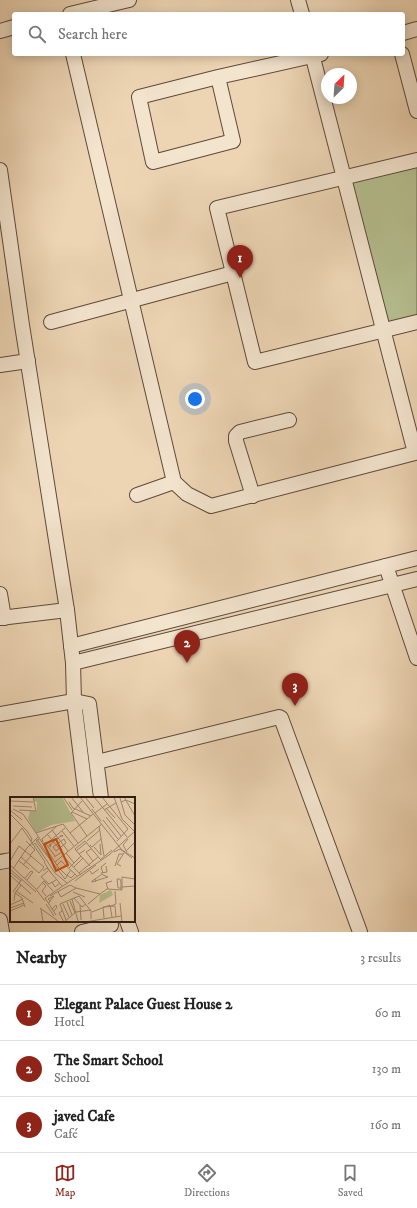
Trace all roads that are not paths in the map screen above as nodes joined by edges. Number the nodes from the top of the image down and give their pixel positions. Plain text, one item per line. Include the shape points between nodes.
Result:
1 (129, 0) edge
2 (298, 0) edge
3 (78, 12) edge
4 (301, 12) edge
5 (12, 28) edge
6 (417, 29) edge
7 (0, 31) edge
8 (405, 32) edge
9 (73, 56) edge
10 (312, 56) edge
11 (316, 56) edge
12 (403, 56) edge
13 (218, 77) junction
14 (417, 110) edge
15 (417, 160) edge
16 (0, 170) edge
17 (345, 178) junction
18 (233, 273) junction
19 (131, 301) junction
20 (51, 322) dead end
21 (417, 322) edge
22 (383, 330) junction
23 (28, 361) junction
24 (0, 365) edge
25 (289, 420) dead end
26 (174, 482) junction
27 (137, 495) dead end
28 (252, 496) junction
29 (417, 558) edge
30 (386, 566) junction
31 (417, 579) edge
32 (393, 585) junction
33 (0, 594) edge
34 (67, 610) junction
35 (2, 618) edge
36 (71, 646) junction
37 (417, 658) edge
38 (73, 663) junction
39 (74, 701) junction
40 (0, 714) edge
41 (97, 762) junction
42 (86, 797) edge
43 (101, 797) edge
44 (10, 860) edge
45 (0, 862) edge
46 (0, 920) edge
47 (127, 922) edge
48 (111, 926) edge
49 (2, 932) edge
50 (82, 932) edge
51 (131, 932) edge
52 (360, 932) edge

1 - 3 street
2 - 4 street
5 - 7 street
6 - 8 street
9 - 19 street
10 - 13 street
11 - 17 street
12 - 14 street
13 - 13 street via 233,142 153,162 139,97
15 - 17 street
16 - 23 street
17 - 18 street via 217,208
17 - 22 street
18 - 19 street
18 - 22 street via 255,362
19 - 20 street
19 - 26 street
21 - 22 street
22 - 28 street via 415,453
23 - 24 street
23 - 34 street
25 - 28 street via 240,432 236,436
26 - 27 street
26 - 28 street via 187,494 211,506
29 - 30 street
30 - 32 street
30 - 36 street
31 - 32 street
32 - 37 street
32 - 38 street
33 - 35 street
34 - 35 street
34 - 36 street
36 - 38 street
38 - 39 street
39 - 40 street
39 - 41 street via 89,704
39 - 42 street
41 - 43 street
41 - 52 street via 275,717 281,718
44 - 45 street
46 - 49 street
47 - 51 street
48 - 50 street

